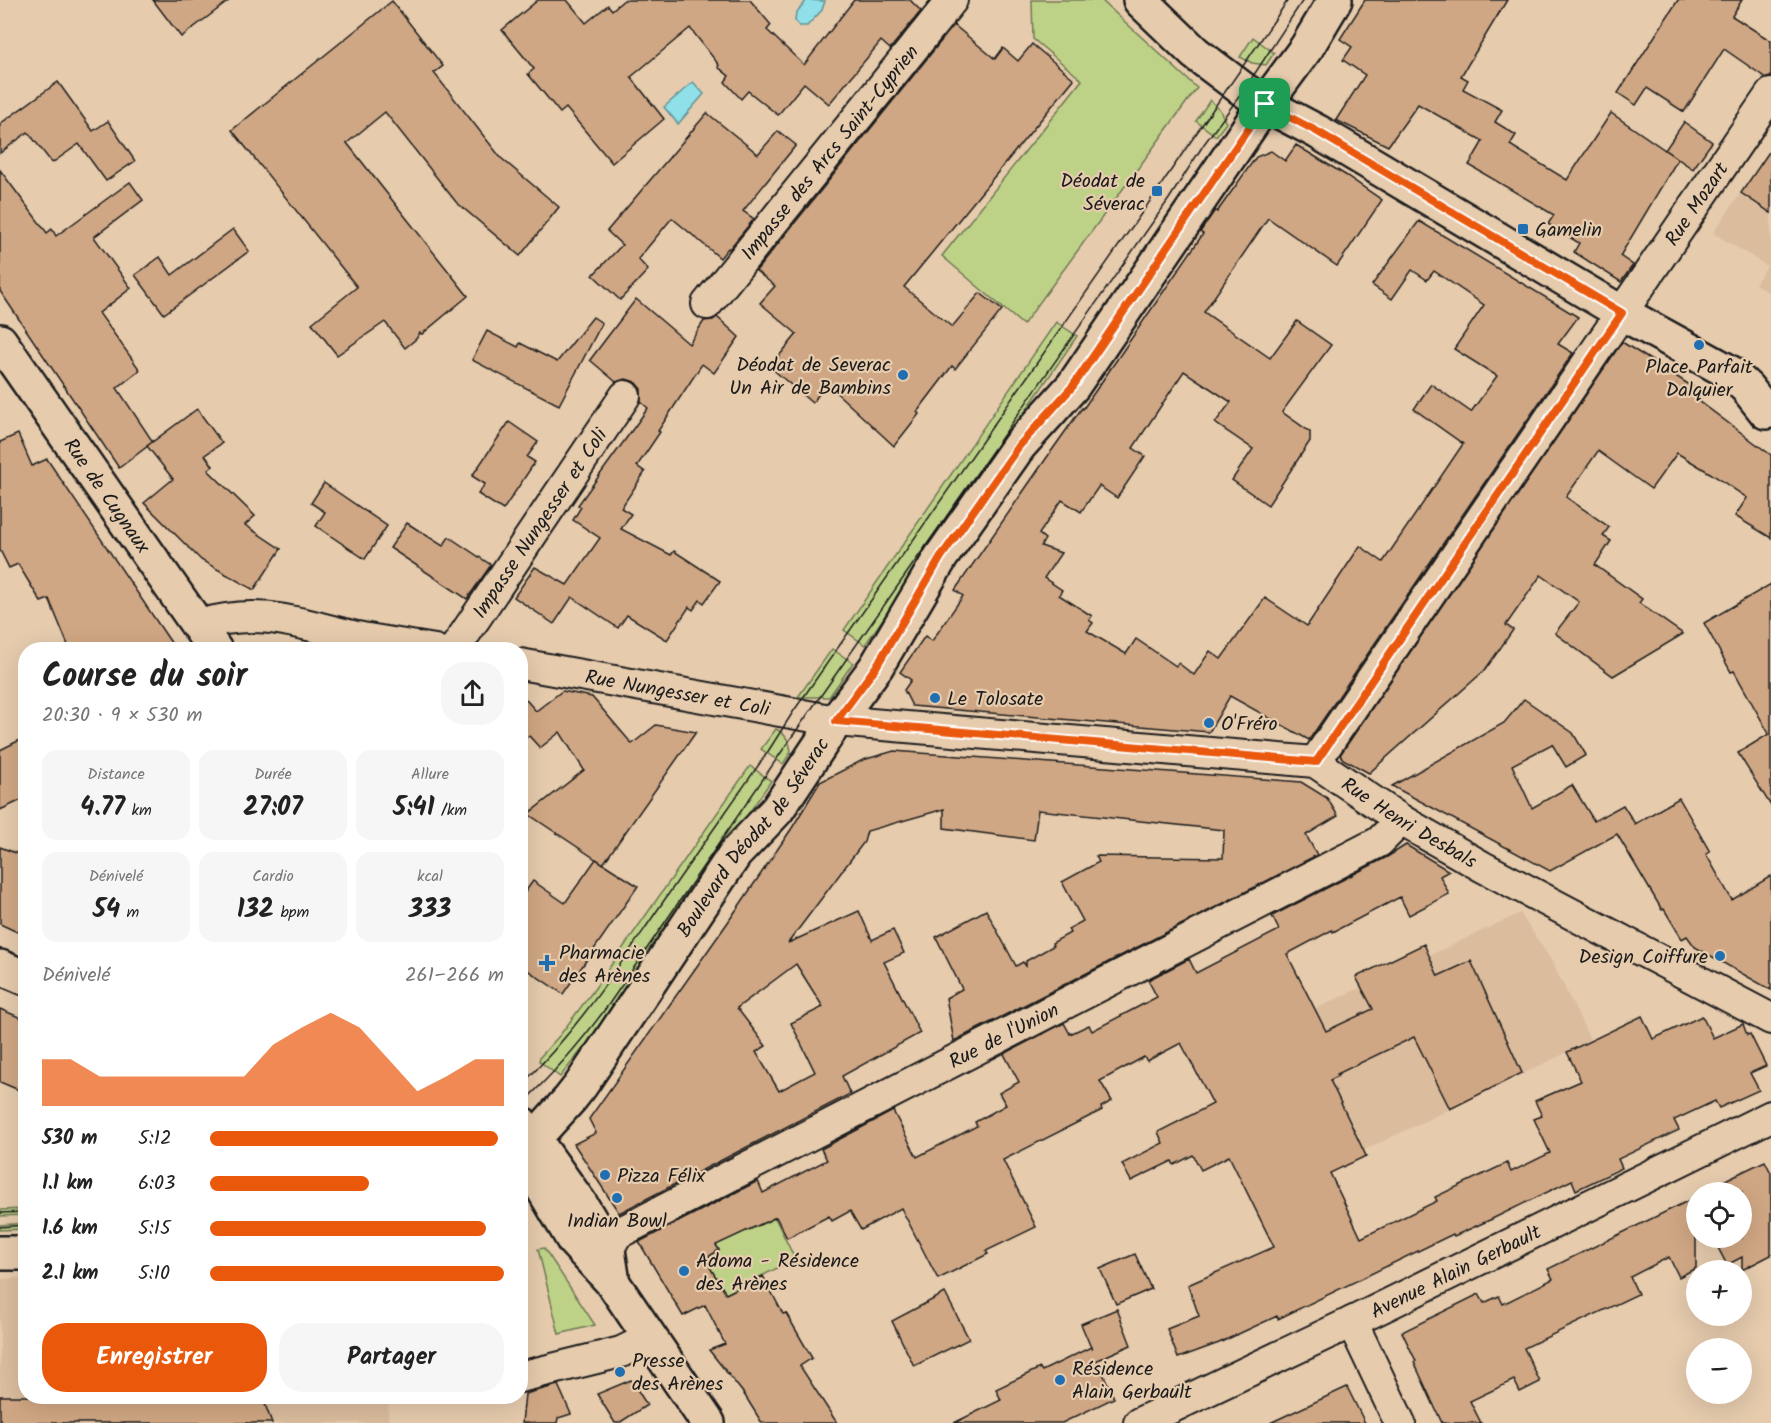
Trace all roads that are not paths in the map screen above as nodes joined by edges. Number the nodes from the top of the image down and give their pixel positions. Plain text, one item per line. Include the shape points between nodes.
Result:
1 (952, 0) edge
2 (1140, 0) edge
3 (1335, 0) edge
4 (1771, 94) edge
5 (1265, 104) junction
6 (707, 304) dead end
7 (1622, 313) junction
8 (0, 341) edge
9 (625, 396) dead end
10 (1769, 414) edge
11 (207, 637) edge
12 (386, 642) edge
13 (459, 642) edge
14 (528, 665) edge
15 (836, 721) junction
16 (1316, 762) junction
17 (1401, 819) junction
18 (0, 967) edge
19 (18, 975) edge
20 (1771, 1018) edge
21 (1771, 1116) edge
22 (528, 1138) edge
23 (528, 1149) edge
24 (528, 1154) edge
25 (601, 1238) junction
26 (18, 1252) edge
27 (0, 1253) edge
28 (613, 1283) junction
29 (1352, 1322) junction
30 (650, 1338) junction
31 (528, 1375) edge
32 (708, 1423) edge
33 (1139, 1423) edge
34 (1400, 1423) edge

1 - 6 street, Impasse des Arcs Saint-Cyprien
2 - 5 main road via 1195,53
3 - 5 main road, Boulevard Déodat de Séverac via 1307,47
4 - 7 street, Rue Mozart
5 - 7 main road
5 - 15 main road, Boulevard Déodat de Séverac via 1073,386 1019,446 948,548 876,667
7 - 10 main road via 1731,373
7 - 16 street, Rue Mozart
8 - 11 main road, Rue de Cugnaux
9 - 13 street, Impasse Nungesser et Coli
11 - 12 street via 225,619 253,616 281,618
14 - 15 street, Rue Nungesser et Coli
15 - 16 street, Rue Henri Desbals
15 - 22 main road, Boulevard Déodat de Séverac via 777,810 735,854 570,1099
16 - 17 street, Rue Henri Desbals
17 - 20 street, Rue Henri Desbals via 1483,867
17 - 25 street, Rue de l'Union via 1379,842 617,1234
18 - 19 main road
21 - 29 street, Avenue Alain Gerbault
23 - 25 main road
24 - 28 main road via 559,1219
25 - 28 main road
26 - 27 main road
28 - 30 main road
29 - 33 street, Avenue Alain Gerbault
29 - 34 street
30 - 31 street via 621,1352
30 - 32 main road

